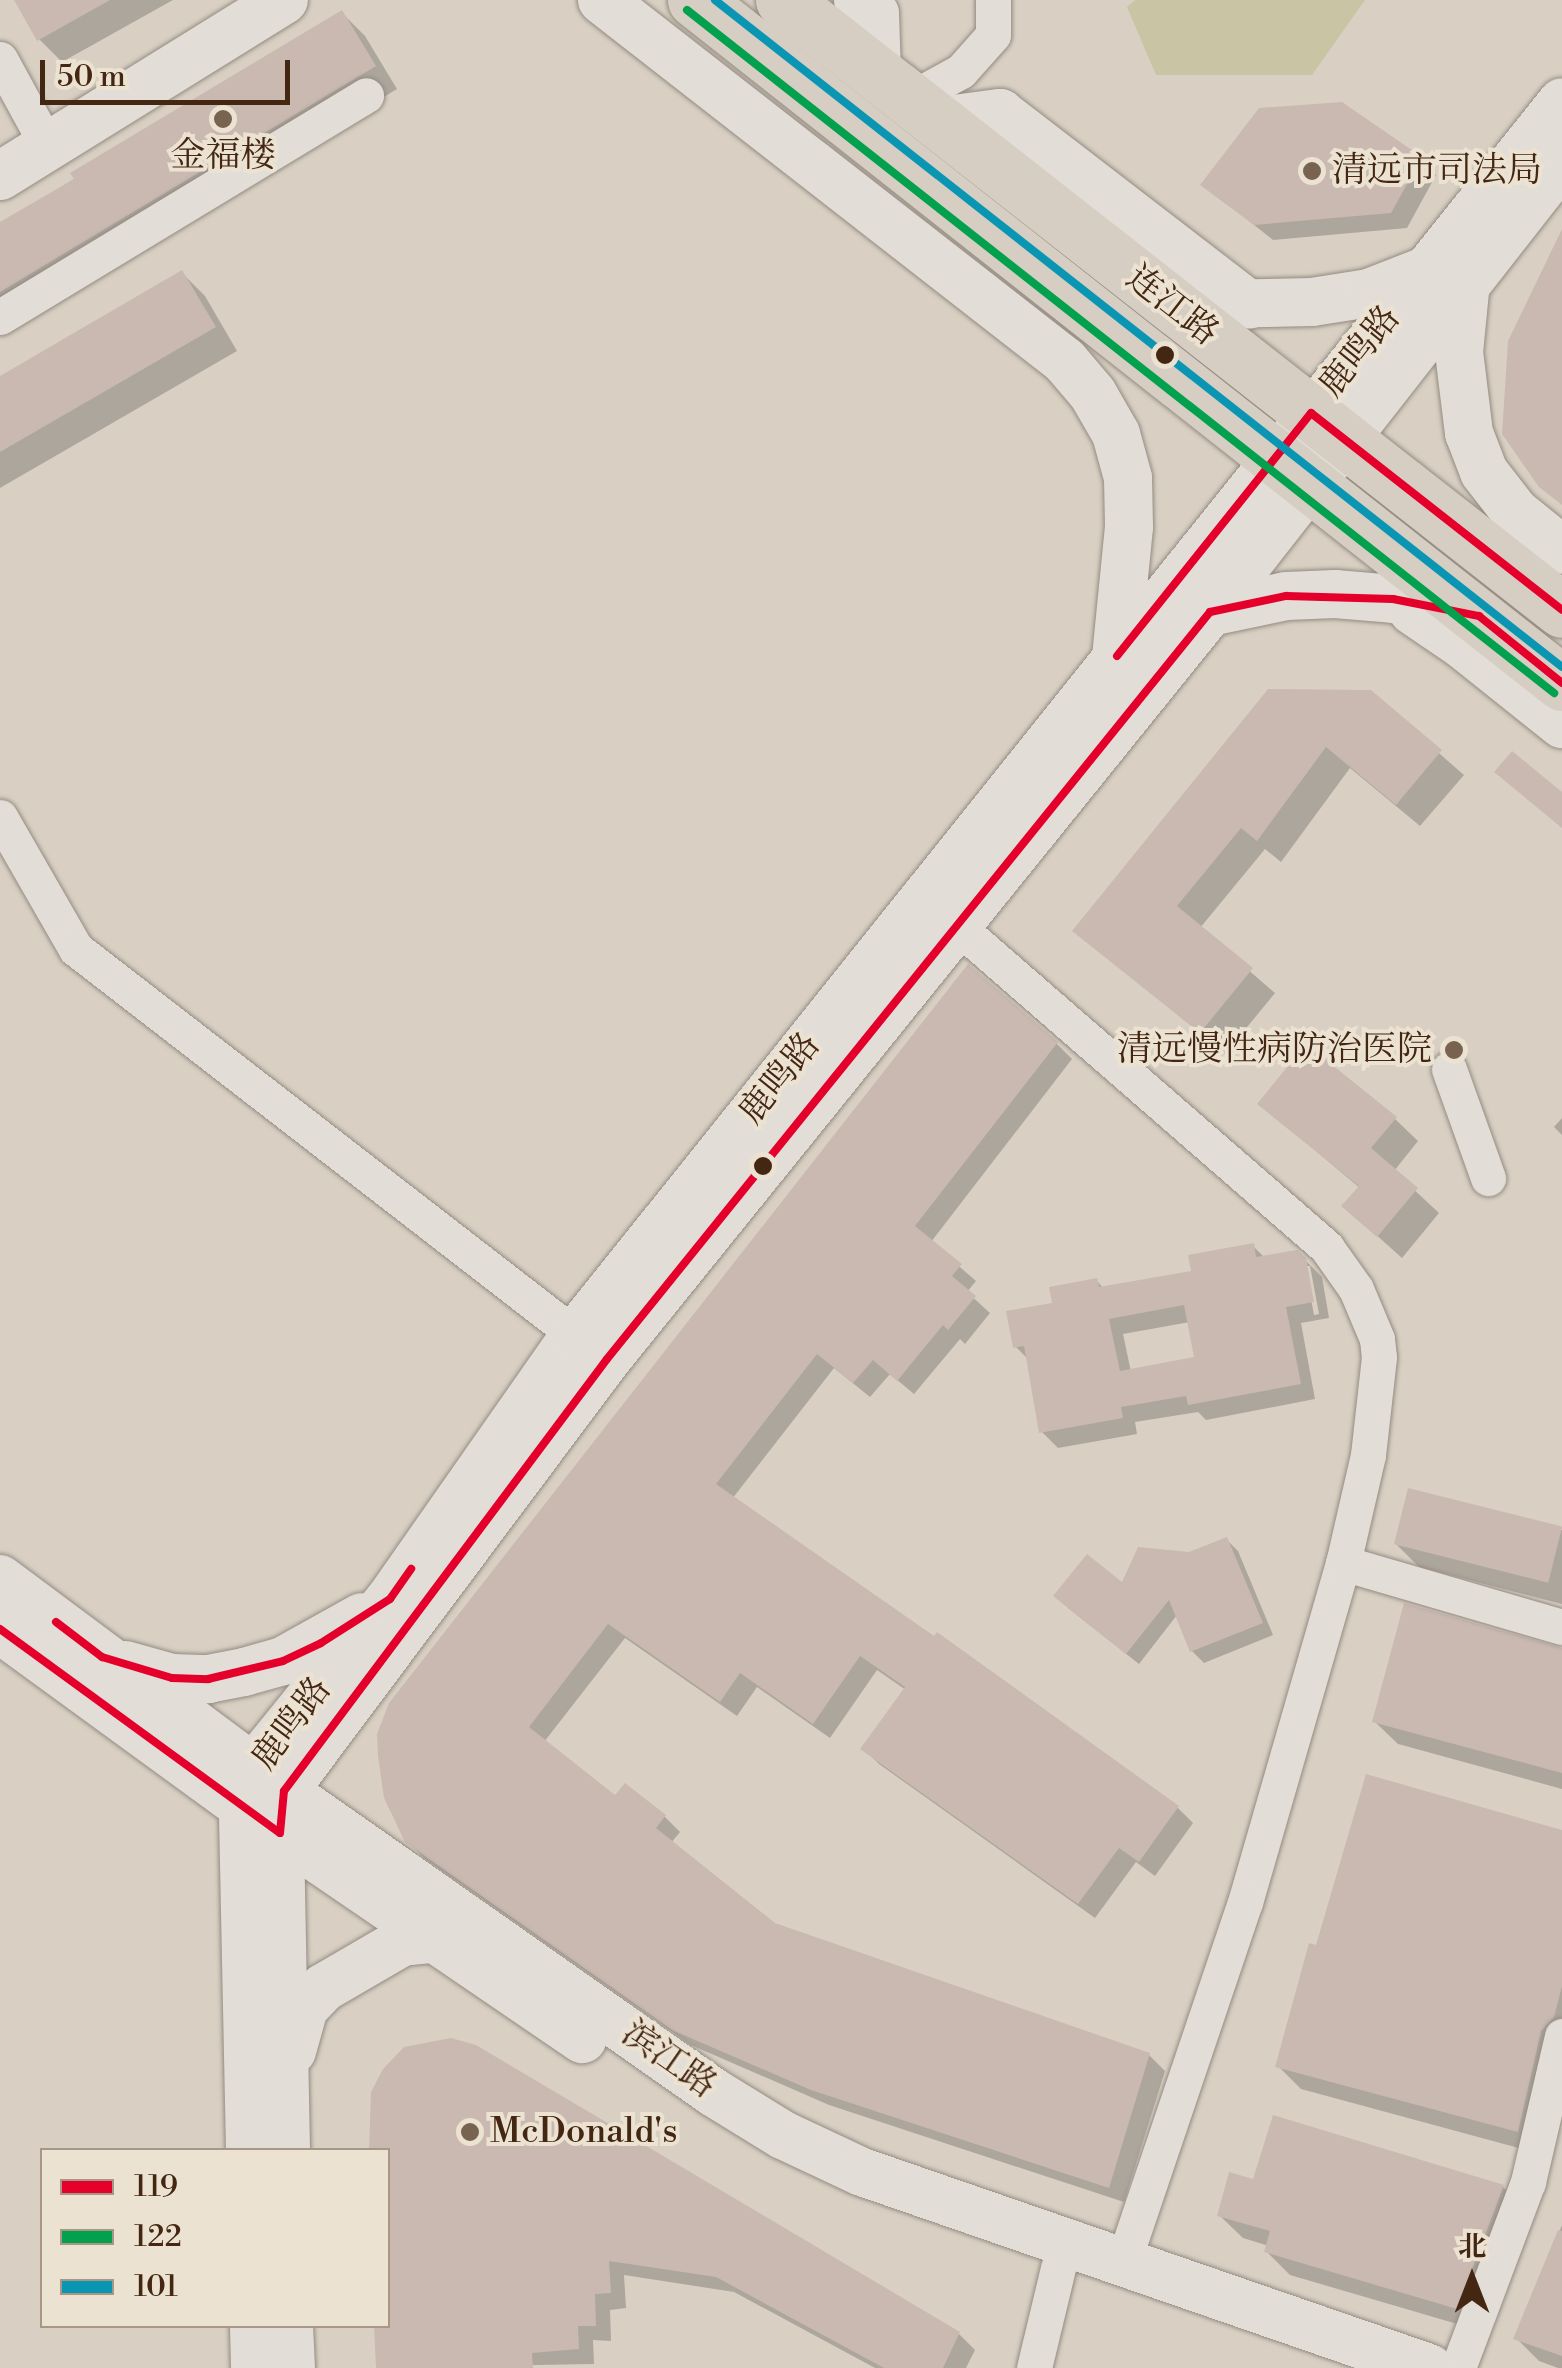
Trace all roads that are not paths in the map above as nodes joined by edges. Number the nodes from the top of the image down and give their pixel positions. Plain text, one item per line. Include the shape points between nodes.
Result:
1 (236, 0) edge
2 (284, 0) edge
3 (602, 0) edge
4 (695, 0) edge
5 (783, 0) edge
6 (858, 0) edge
7 (992, 0) edge
8 (0, 60) edge
9 (366, 96) dead end
10 (909, 98) junction
11 (1562, 102) edge
12 (837, 113) junction
13 (28, 141) edge
14 (1562, 162) edge
15 (0, 176) edge
16 (844, 188) junction
17 (1446, 275) junction
18 (1168, 303) junction
19 (1249, 305) junction
20 (0, 317) edge
21 (1328, 425) junction
22 (1292, 472) junction
23 (1562, 550) edge
24 (1394, 598) junction
25 (1560, 603) edge
26 (1210, 612) junction
27 (1479, 616) junction
28 (1116, 658) junction
29 (1562, 683) edge
30 (1562, 724) edge
31 (0, 818) edge
32 (957, 926) junction
33 (1449, 1069) dead end
34 (1488, 1178) dead end
35 (591, 1347) junction
36 (1343, 1563) junction
37 (0, 1579) edge
38 (390, 1599) junction
39 (1562, 1627) edge
40 (0, 1629) edge
41 (102, 1657) junction
42 (265, 1800) junction
43 (432, 1938) junction
44 (1562, 2036) edge
45 (285, 2088) junction
46 (250, 2148) edge
47 (286, 2148) edge
48 (1123, 2262) junction
49 (1058, 2268) junction
50 (254, 2328) edge
51 (289, 2328) edge
52 (255, 2368) edge
53 (291, 2368) edge
54 (1034, 2368) edge
55 (1338, 2368) edge
56 (1429, 2368) edge
57 (1458, 2368) edge

1 - 13 street
2 - 13 street
3 - 16 street
4 - 12 main road, 连江路
5 - 10 main road, 连江路
6 - 10 street via 875,14
7 - 10 street via 993,35 961,71
8 - 13 street
9 - 20 street
10 - 18 main road, 连江路
10 - 19 street via 1000,113
11 - 17 street, 鹿鸣路
12 - 16 street
12 - 22 main road, 连江路
13 - 15 street
14 - 17 street, 鹿鸣路
16 - 28 street via 1065,360 1093,394 1116,434 1128,478 1130,527
17 - 19 street via 1312,302
17 - 21 street, 鹿鸣路
17 - 23 street via 1469,432 1484,472 1515,512
18 - 19 street
18 - 21 main road, 连江路
21 - 22 street, 鹿鸣路
21 - 25 main road, 连江路
22 - 26 street, 鹿鸣路
22 - 27 main road, 连江路
22 - 28 street, 鹿鸣路
24 - 26 street via 1286,596
24 - 27 street
24 - 30 street
26 - 32 street, 鹿鸣路
27 - 29 main road, 连江路
28 - 35 street, 鹿鸣路
31 - 35 street via 76,949
32 - 35 street, 鹿鸣路
32 - 36 street via 1304,1225 1356,1289 1377,1338 1379,1374
33 - 34 street
35 - 38 street, 鹿鸣路
35 - 42 street, 鹿鸣路
36 - 39 street
36 - 48 street via 1245,1902
37 - 41 street, 滨江路
38 - 41 street via 321,1643 244,1672 172,1678
38 - 42 street, 鹿鸣路
40 - 42 street, 滨江路
41 - 42 street, 滨江路
42 - 43 street, 滨江路
42 - 45 street
42 - 46 street, 鹿鸣路
42 - 48 street, 滨江路 via 783,2134 862,2172
43 - 45 street via 402,1942 313,1997 298,2022
43 - 49 street, 滨江路 via 778,2162 850,2198
44 - 57 street via 1528,2182
45 - 47 street
48 - 56 street, 滨江路
49 - 54 street
49 - 55 street, 滨江路
50 - 52 street
51 - 53 street

